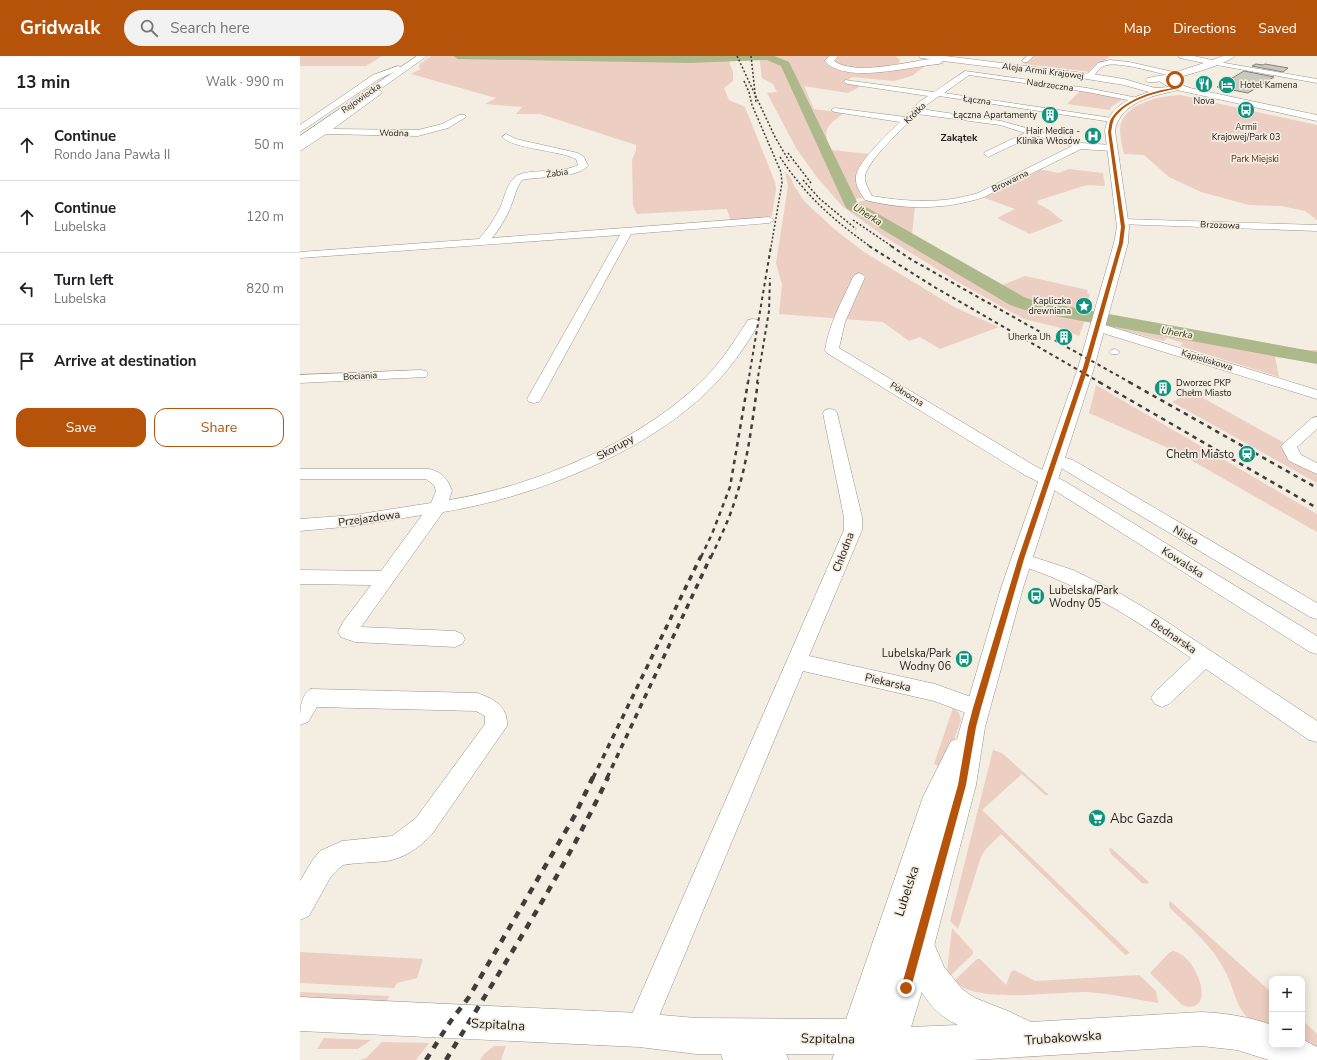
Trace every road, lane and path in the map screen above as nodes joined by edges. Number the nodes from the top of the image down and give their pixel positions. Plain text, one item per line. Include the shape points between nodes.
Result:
1 (834, 56) edge
2 (923, 56) edge
3 (934, 56) edge
4 (945, 56) edge
5 (1031, 56) edge
6 (1183, 56) edge
7 (1231, 56) edge
8 (418, 57) edge
9 (901, 57) dead end
10 (955, 59) junction
11 (1024, 61) dead end
12 (1213, 62) junction
13 (897, 66) junction
14 (398, 68) junction
15 (1108, 71) dead end
16 (1093, 72) junction
17 (1162, 72) junction
18 (968, 73) joint
19 (1131, 73) dead end
20 (1180, 78) junction
21 (1149, 80) junction
22 (1317, 81) edge
23 (848, 82) dead end
24 (1138, 86) junction
25 (1161, 91) junction
26 (374, 93) junction
27 (1201, 93) junction
28 (937, 95) junction
29 (1132, 100) junction
30 (835, 110) dead end
31 (915, 112) junction
32 (1317, 115) edge
33 (1307, 116) junction
34 (462, 117) dead end
35 (1317, 118) edge
36 (907, 120) junction
37 (1112, 120) junction
38 (1317, 122) edge
39 (300, 128) edge
40 (324, 131) junction
41 (1034, 132) junction
42 (300, 135) edge
43 (506, 137) dead end
44 (300, 141) edge
45 (1080, 146) junction
46 (300, 148) edge
47 (1112, 148) junction
48 (988, 154) dead end
49 (937, 204) joint
50 (769, 220) dead end
51 (1122, 222) junction
52 (1317, 228) edge
53 (627, 231) junction
54 (482, 242) junction
55 (300, 256) edge
56 (859, 277) dead end
57 (1099, 321) junction
58 (753, 323) dead end
59 (421, 374) dead end
60 (300, 379) edge
61 (1317, 395) edge
62 (534, 399) dead end
63 (830, 413) dead end
64 (1317, 421) edge
65 (1055, 460) junction
66 (1317, 469) edge
67 (300, 474) edge
68 (1048, 479) junction
69 (437, 508) junction
70 (300, 525) edge
71 (1021, 559) junction
72 (300, 577) edge
73 (385, 578) junction
74 (1317, 612) edge
75 (455, 639) dead end
76 (1317, 646) edge
77 (1205, 657) junction
78 (797, 661) junction
79 (1162, 698) dead end
80 (306, 707) edge
81 (975, 717) junction
82 (1317, 732) edge
83 (300, 907) edge
84 (918, 943) junction
85 (300, 1014) edge
86 (644, 1020) junction
87 (696, 1036) junction
88 (1028, 1040) junction
89 (1269, 1042) edge
90 (1283, 1048) edge
91 (866, 1053) edge
92 (756, 1059) edge
93 (1305, 1060) edge

1 - 13 main road via 830,60 831,63 849,69 874,70
2 - 10 main road, Aleja Armii Krajowej
3 - 10 main road, Aleja Armii Krajowej
4 - 10 main road
5 - 11 street
6 - 12 main road
7 - 12 main road
8 - 14 main road, Rejowiecka
8 - 26 main road, Rejowiecka
9 - 13 main road via 903,61
10 - 13 main road
10 - 16 main road, Aleja Armii Krajowej
10 - 24 main road, Aleja Armii Krajowej
12 - 20 main road
12 - 22 street
14 - 39 street via 376,77
14 - 42 main road, Rejowiecka
15 - 16 street
16 - 17 street via 1106,62 1129,64
16 - 21 main road, Aleja Armii Krajowej via 1132,80
17 - 19 street
17 - 20 street
18 - 28 street, Krótka
18 - 29 street, Nadrzeczna via 1087,90
20 - 21 main road, Aleja Armii Krajowej
20 - 25 main road via 1173,89
20 - 27 main road
20 - 27 main road via 1182,83
21 - 24 main road via 1138,82
23 - 28 street, Łączna
24 - 25 main road, Aleja Armii Krajowej
24 - 29 main road
25 - 29 main road
25 - 38 main road via 1187,94
26 - 40 street
26 - 44 main road, Rejowiecka
27 - 33 main road
28 - 31 street, Krótka via 922,104
28 - 37 street, Łączna
29 - 37 main road
30 - 36 street
31 - 36 street, Krótka
31 - 41 street via 990,121
32 - 33 street
33 - 35 main road
34 - 40 street, Wodna via 445,126 418,133
36 - 49 street, Krótka via 869,159 860,176 862,187 869,198 898,203
37 - 47 main road, Lubelska
40 - 46 street
41 - 45 street
41 - 48 street
43 - 54 street, Żabia via 513,141 570,153 580,158 583,166 573,171 520,178 512,187 495,227
45 - 47 street
45 - 49 street, Browarna via 981,195 957,202
47 - 51 main road, Lubelska
50 - 53 street
51 - 52 street, Brzozowa
51 - 57 main road, Lubelska via 1121,243
53 - 54 street
53 - 62 street
54 - 55 street
56 - 68 street, Północna via 840,322 832,350 1029,470
57 - 61 street, Kąpieliskowa
57 - 65 main road, Lubelska
58 - 69 street, Skorupy via 725,364 692,398 610,451 574,468 522,487 486,498
59 - 60 street, Bociania
63 - 78 street, Chłodna via 853,517 853,530
64 - 66 street via 1289,446 1296,458
65 - 68 main road, Lubelska
65 - 74 street, Niska via 1067,464
67 - 69 street via 429,474 441,482 444,491
68 - 71 main road, Lubelska
68 - 76 street, Kowalska
69 - 70 street, Przejazdowa via 374,518
69 - 73 street
71 - 77 street, Bednarska via 1040,563 1088,584 1132,608
71 - 81 main road, Lubelska
72 - 73 street
73 - 75 street via 348,632
77 - 79 street
77 - 82 street, Bednarska
78 - 81 street, Piekarska via 935,693
78 - 86 street, Chłodna
80 - 83 street via 476,702 487,705 497,717 496,726 424,826 411,839 390,848 349,851 329,860
81 - 84 main road, Lubelska via 962,785
81 - 91 main road, Lubelska via 937,797
84 - 88 main road via 922,958 935,983 958,1007
84 - 91 main road, Lubelska via 906,988
85 - 86 main road, Szpitalna
86 - 87 main road, Szpitalna
87 - 91 main road, Szpitalna
87 - 92 main road, Szpitalna
88 - 89 main road, Trubakowska via 1201,1029 1229,1030
88 - 91 main road, Trubakowska
90 - 93 main road

